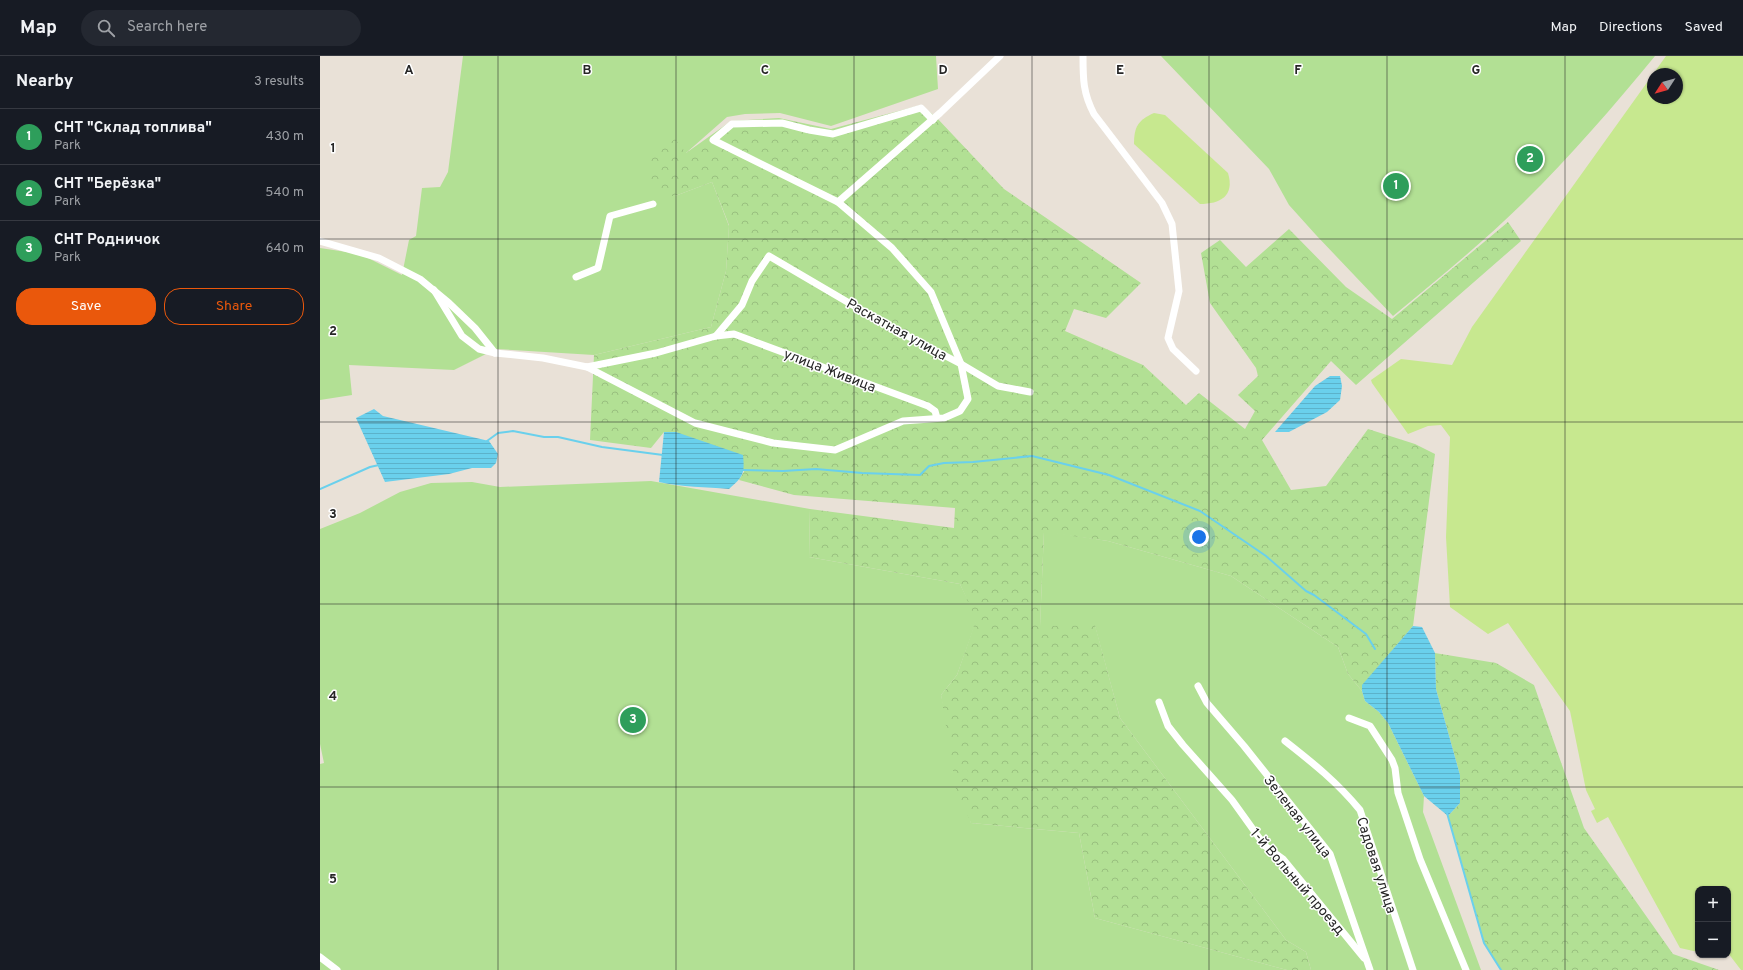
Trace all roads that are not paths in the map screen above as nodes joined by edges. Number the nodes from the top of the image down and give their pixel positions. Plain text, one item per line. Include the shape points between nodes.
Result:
1 (1000, 56) edge
2 (1083, 56) edge
3 (933, 120) junction
4 (838, 202) junction
5 (653, 204) dead end
6 (320, 241) edge
7 (576, 277) dead end
8 (434, 290) junction
9 (716, 336) junction
10 (496, 353) junction
11 (961, 364) junction
12 (587, 367) junction
13 (1196, 371) dead end
14 (1030, 392) dead end
15 (937, 418) junction
16 (1198, 686) dead end
17 (1159, 702) dead end
18 (1349, 718) dead end
19 (1285, 741) dead end
20 (320, 957) edge
21 (1368, 967) edge
22 (337, 970) edge
23 (1413, 970) edge
24 (1466, 970) edge

1 - 3 street
2 - 13 street via 1086,99 1094,114 1162,203 1172,224 1179,291 1168,338 1173,349
3 - 4 street
3 - 4 street via 921,108 833,134 782,123 732,124 713,140
4 - 11 street via 892,248 931,292
5 - 7 street via 610,216 598,268
6 - 8 street via 380,258 420,279
8 - 10 street via 475,328
8 - 10 street via 462,336 479,349
9 - 11 street, Раскатная улица via 742,305 752,281 769,256 890,327
9 - 12 street, улица Живица via 656,354
9 - 15 street, улица Живица via 734,334 928,406 935,411
10 - 12 street via 543,358
11 - 14 street, Раскатная улица via 998,386
11 - 15 street via 968,399 960,411 944,418
12 - 15 street via 695,423 773,443 836,450 903,421
16 - 21 street, Зеленая улица via 1206,703 1244,746 1330,854
17 - 21 street, 1-й Вольный проезд via 1168,726 1232,800 1265,846 1283,859
18 - 24 street via 1370,726 1392,760 1398,793 1420,859
19 - 23 street, Садовая улица via 1325,772 1360,810
20 - 22 street

